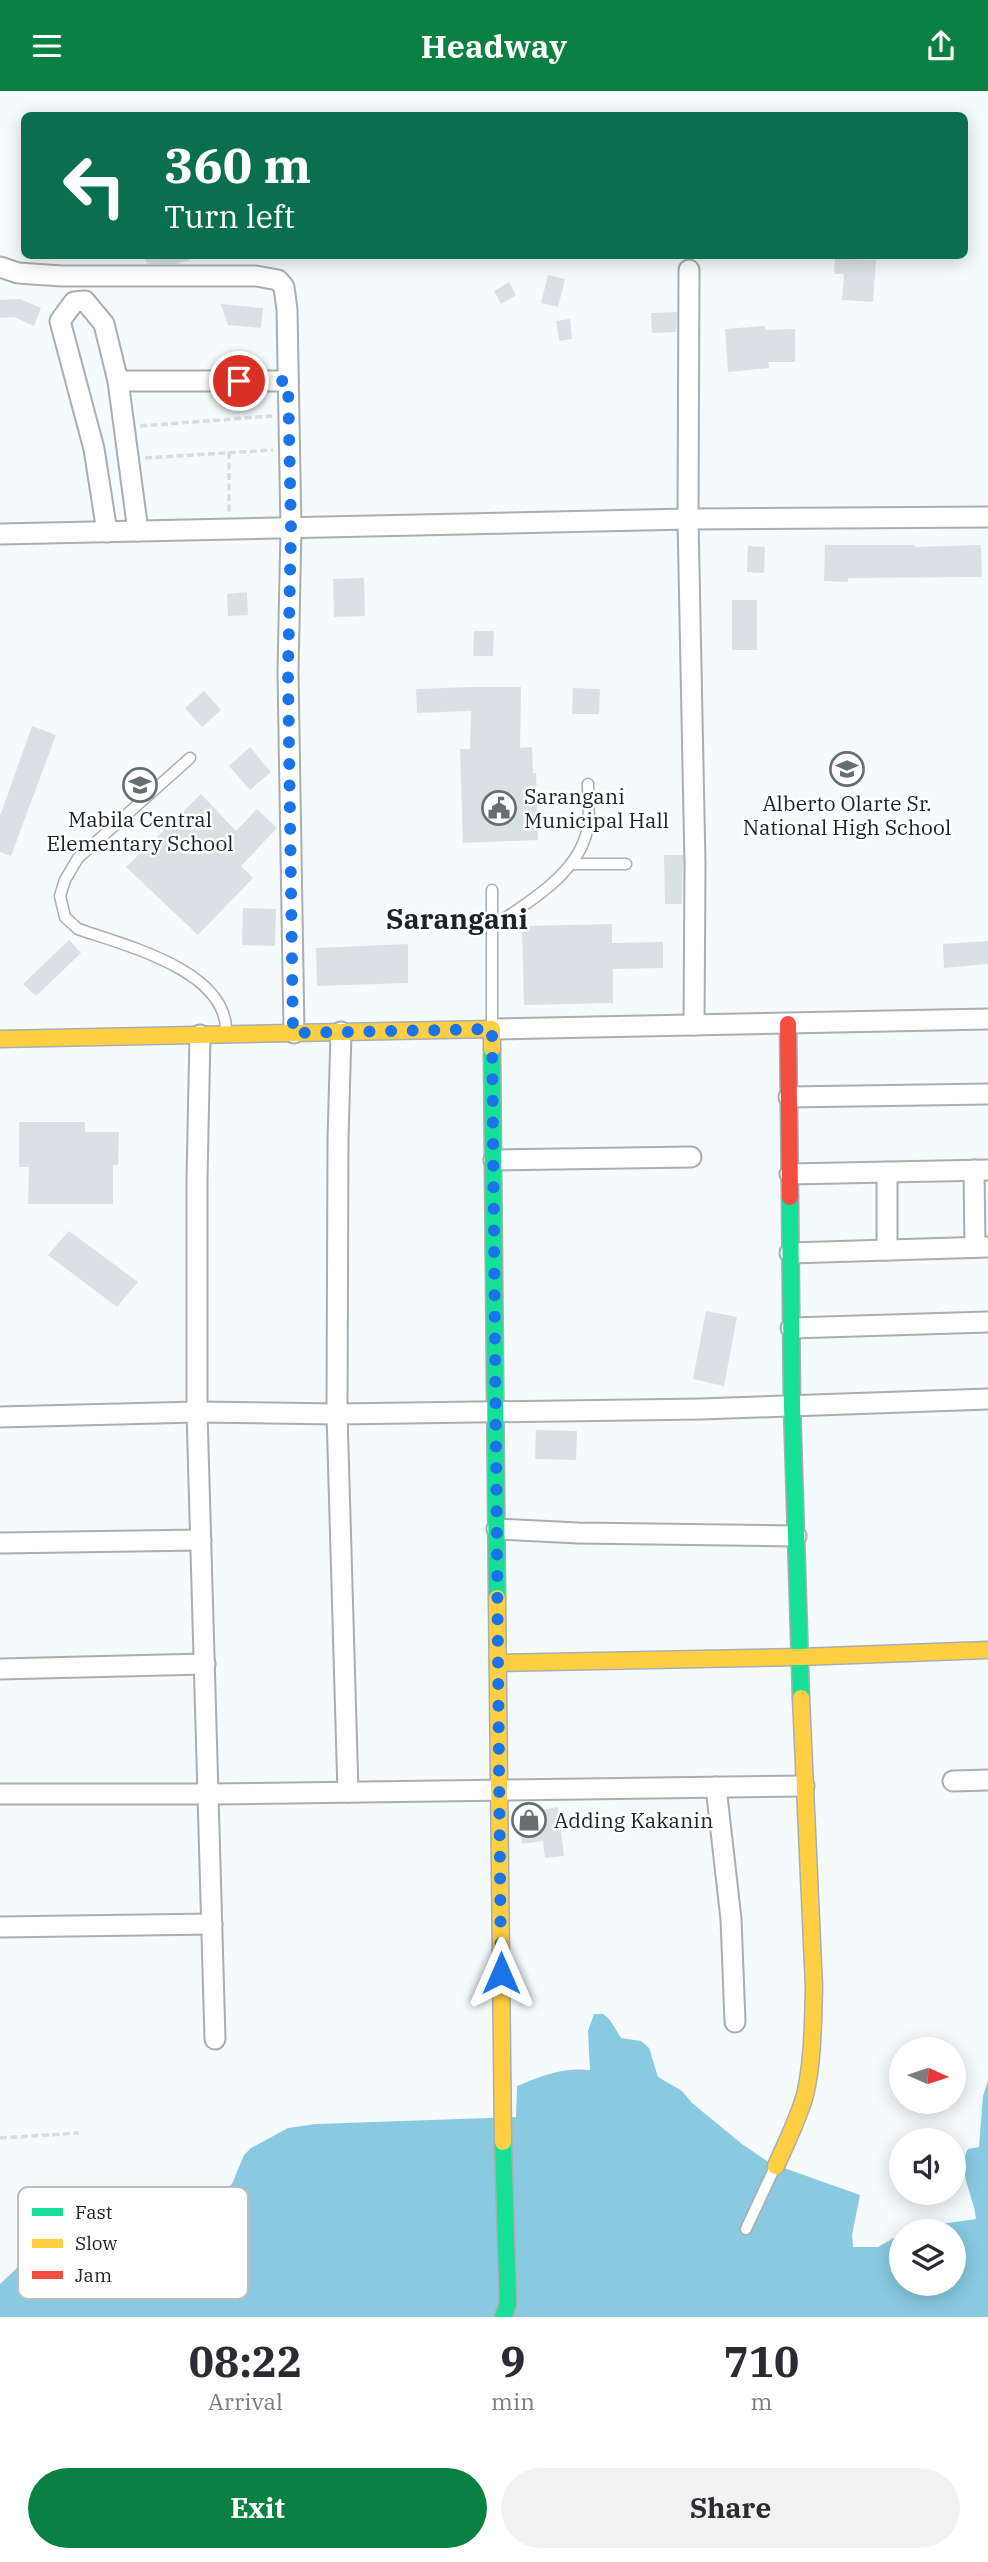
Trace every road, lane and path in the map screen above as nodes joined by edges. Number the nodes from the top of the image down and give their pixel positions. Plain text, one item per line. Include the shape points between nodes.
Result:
1 (0, 267) edge
2 (689, 270) dead end
3 (118, 381) junction
4 (288, 381) junction
5 (289, 417) junction
6 (124, 427) junction
7 (289, 449) junction
8 (229, 453) junction
9 (129, 460) junction
10 (988, 517) edge
11 (688, 519) junction
12 (291, 529) junction
13 (229, 530) junction
14 (138, 531) junction
15 (107, 532) junction
16 (0, 534) edge
17 (190, 758) dead end
18 (588, 784) dead end
19 (571, 864) junction
20 (626, 864) dead end
21 (492, 891) dead end
22 (492, 927) junction
23 (988, 1019) edge
24 (788, 1024) junction
25 (694, 1025) junction
26 (492, 1029) junction
27 (341, 1032) junction
28 (293, 1033) junction
29 (200, 1035) junction
30 (226, 1035) junction
31 (0, 1039) edge
32 (988, 1094) edge
33 (789, 1097) junction
34 (691, 1157) dead end
35 (494, 1160) junction
36 (981, 1170) edge
37 (887, 1172) junction
38 (790, 1174) junction
39 (981, 1247) edge
40 (887, 1250) junction
41 (790, 1253) junction
42 (988, 1322) edge
43 (791, 1328) junction
44 (988, 1399) edge
45 (792, 1406) junction
46 (496, 1411) junction
47 (197, 1412) junction
48 (337, 1414) junction
49 (0, 1417) edge
50 (497, 1529) junction
51 (796, 1536) junction
52 (201, 1540) junction
53 (0, 1543) edge
54 (988, 1650) edge
55 (800, 1657) junction
56 (499, 1663) junction
57 (205, 1664) junction
58 (0, 1669) edge
59 (988, 1780) edge
60 (953, 1781) dead end
61 (804, 1786) junction
62 (716, 1787) junction
63 (500, 1790) junction
64 (348, 1792) junction
65 (0, 1794) edge
66 (209, 1794) junction
67 (212, 1924) junction
68 (0, 1927) edge
69 (735, 2022) dead end
70 (215, 2039) dead end
71 (79, 2133) dead end
72 (0, 2138) edge
73 (776, 2166) joint
74 (746, 2229) dead end
75 (503, 2317) edge

1 - 4 street via 38,275 278,279 286,296
2 - 11 street
3 - 4 street
3 - 6 street
3 - 15 street via 104,324 85,301 74,302 60,321 94,449
4 - 5 street
5 - 6 path
5 - 7 street
6 - 9 street
7 - 8 path
7 - 12 street
8 - 9 path
8 - 13 path
9 - 14 street
10 - 11 street
11 - 12 street
11 - 25 street
12 - 13 street
12 - 28 street via 288,672
13 - 14 street
14 - 15 street
15 - 16 street
17 - 30 lane via 78,858 60,896 65,917 78,929 177,966 209,990 225,1014
18 - 19 lane via 585,841
19 - 20 lane
19 - 22 lane
21 - 22 lane
22 - 26 lane
23 - 24 street
24 - 25 street
24 - 33 street
25 - 26 street
26 - 27 street
26 - 35 street
27 - 28 street
27 - 48 street
28 - 30 street
29 - 30 street
29 - 31 street
29 - 47 street
32 - 33 street
33 - 38 street
34 - 35 street
35 - 46 street
36 - 37 street
36 - 39 street
37 - 38 street
37 - 40 street
38 - 41 street
39 - 40 street
40 - 41 street
41 - 43 street
42 - 43 street
43 - 45 street
44 - 45 street
45 - 46 street
45 - 51 street
46 - 48 street
46 - 50 street
47 - 48 street
47 - 49 street
47 - 52 street
48 - 64 street
50 - 51 street
50 - 56 street
51 - 55 street
52 - 53 street
52 - 57 street
54 - 55 street
55 - 56 street
55 - 61 street
56 - 63 street
57 - 58 street
57 - 66 street
59 - 60 street
61 - 62 street
61 - 73 street via 813,2030 801,2110
62 - 63 street
62 - 69 street via 731,1919
63 - 64 street
63 - 75 street via 502,2118 509,2304
64 - 66 street
65 - 66 street
66 - 67 street
67 - 68 street
67 - 70 street
71 - 72 path
73 - 74 lane

